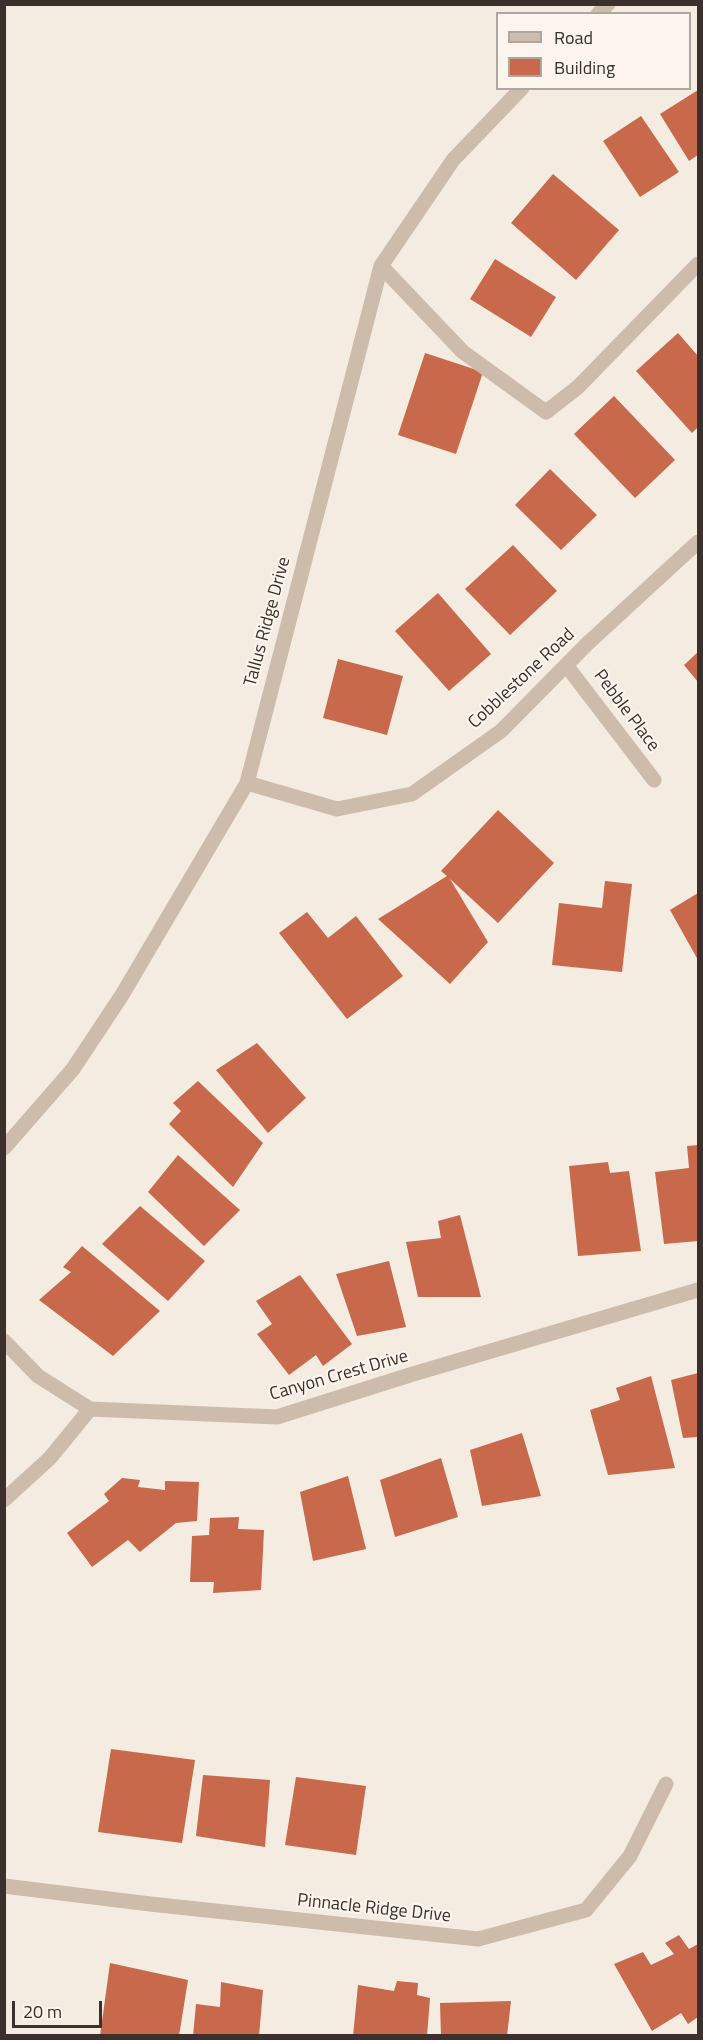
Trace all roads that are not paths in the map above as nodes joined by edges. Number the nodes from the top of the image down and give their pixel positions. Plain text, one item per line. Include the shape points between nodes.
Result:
1 (520, 90) edge
2 (699, 264) edge
3 (381, 266) junction
4 (699, 542) edge
5 (566, 665) junction
6 (654, 780) dead end
7 (247, 783) junction
8 (4, 1148) edge
9 (699, 1290) edge
10 (4, 1341) edge
11 (90, 1409) junction
12 (4, 1500) edge
13 (666, 1784) dead end
14 (4, 1886) edge

1 - 3 street, Tallus Ridge Drive via 453,160
2 - 3 street via 579,387 546,412 463,352
3 - 7 street, Tallus Ridge Drive
4 - 5 street, Cobblestone Road
5 - 6 street, Pebble Place
5 - 7 street, Cobblestone Road via 501,731 412,794 337,809
7 - 8 street, Tallus Ridge Drive via 122,995 73,1068
9 - 11 street, Canyon Crest Drive via 277,1417
10 - 11 street, Canyon Crest Drive via 38,1376
11 - 12 street via 51,1458
13 - 14 street, Pinnacle Ridge Drive via 630,1856 586,1910 478,1939

